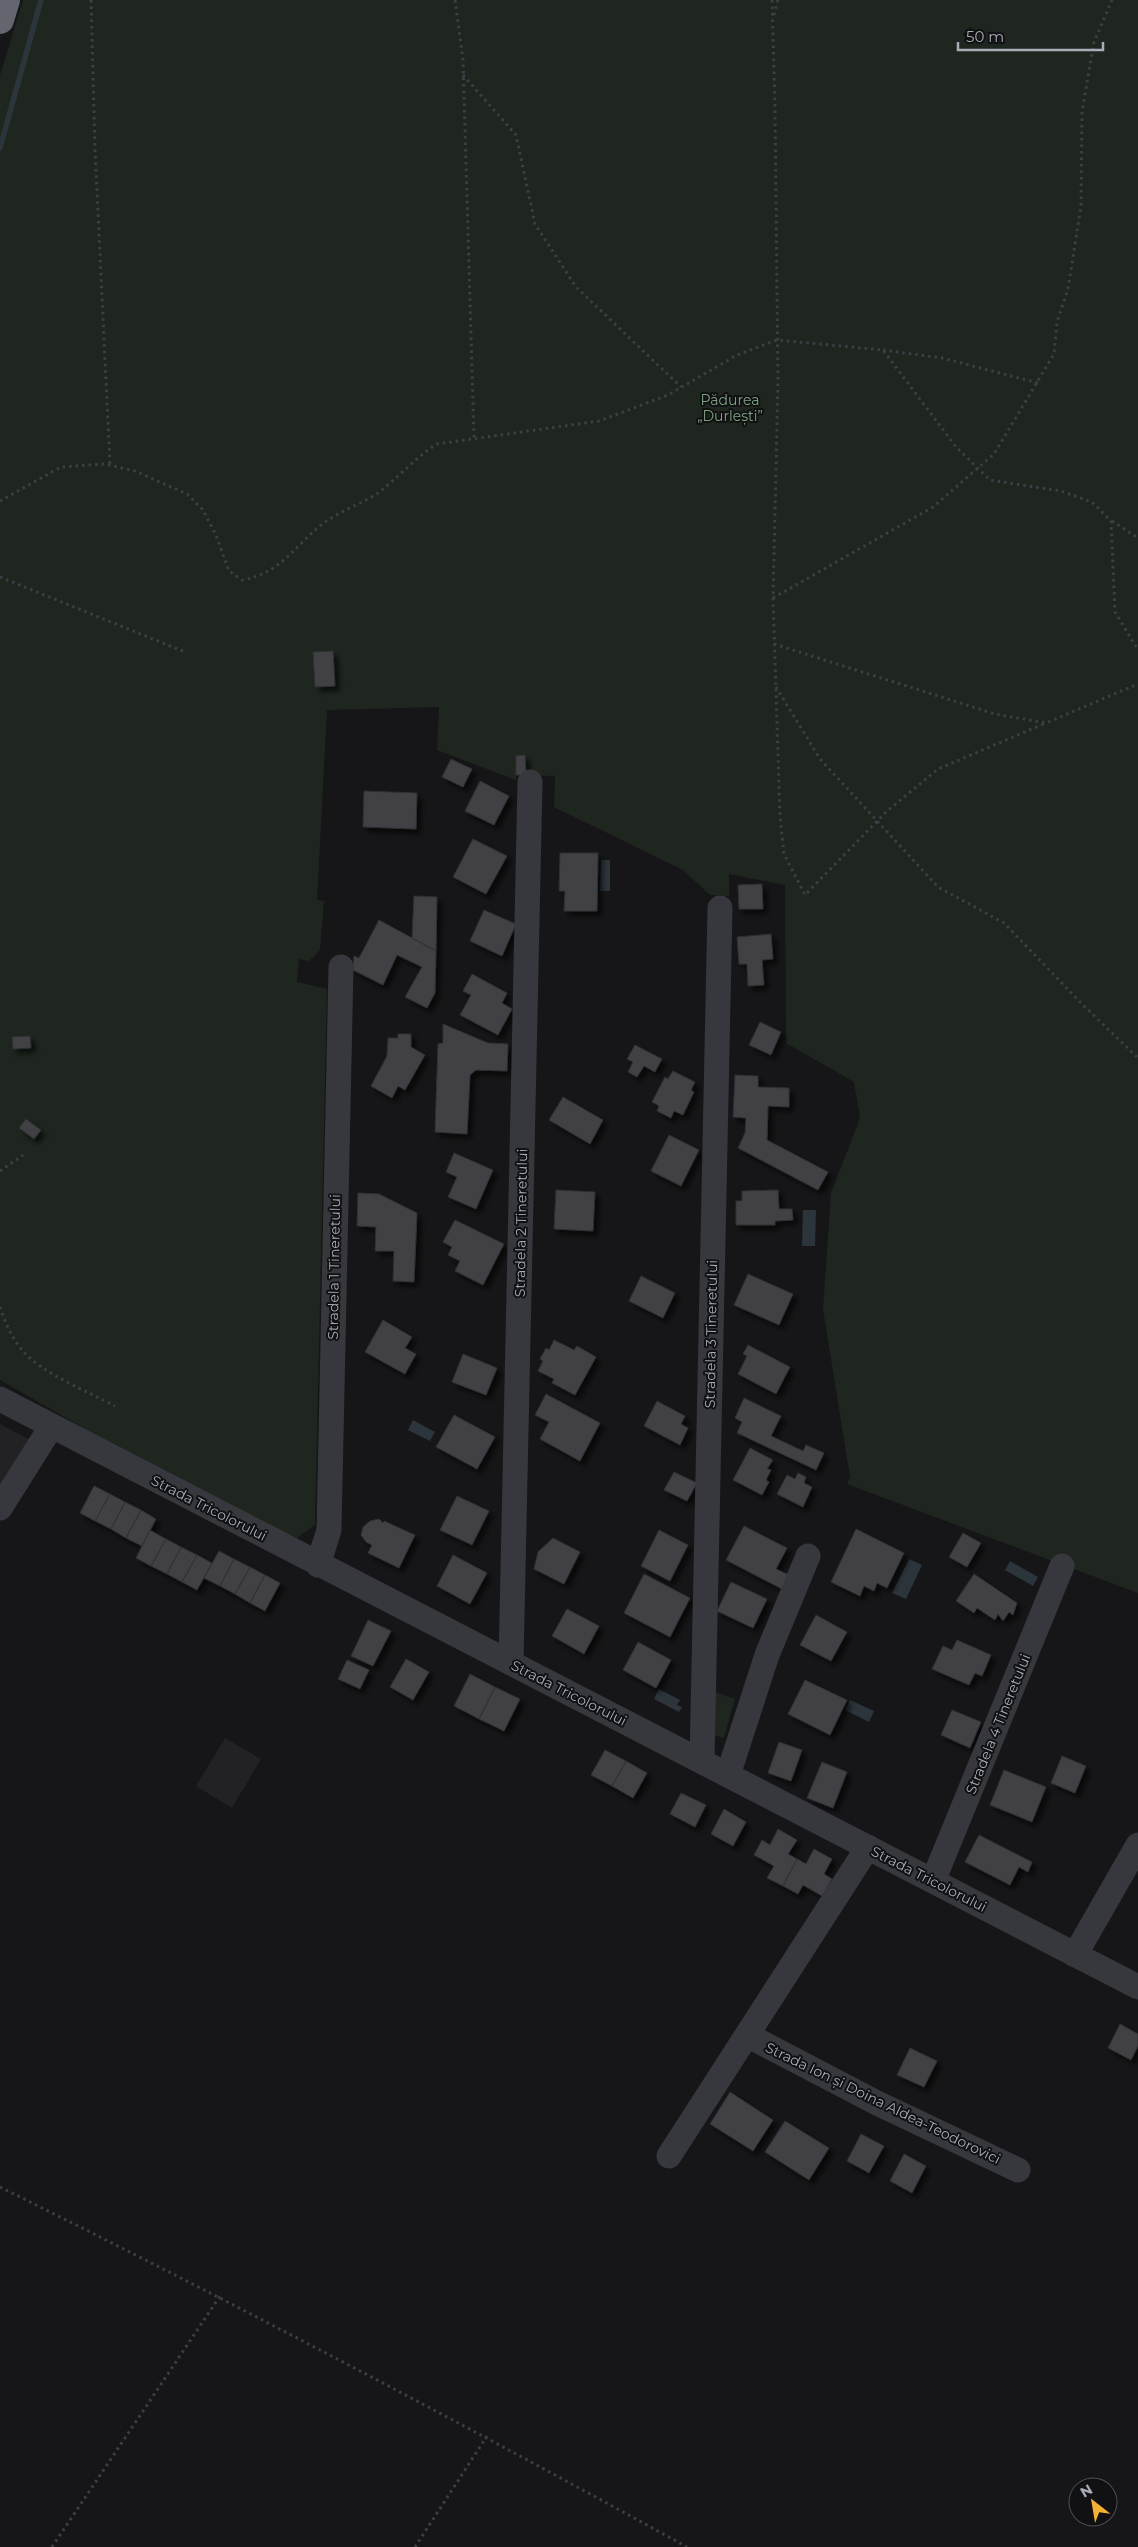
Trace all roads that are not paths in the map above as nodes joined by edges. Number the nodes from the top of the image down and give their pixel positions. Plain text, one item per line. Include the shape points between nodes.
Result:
1 (6, 0) edge
2 (0, 20) edge
3 (530, 782) dead end
4 (720, 908) dead end
5 (341, 967) dead end
6 (0, 1399) edge
7 (52, 1427) junction
8 (0, 1508) edge
9 (808, 1556) dead end
10 (318, 1565) junction
11 (1062, 1566) dead end
12 (511, 1663) junction
13 (702, 1760) junction
14 (728, 1775) junction
15 (1138, 1845) edge
16 (868, 1847) junction
17 (933, 1881) junction
18 (1076, 1955) junction
19 (1138, 1987) edge
20 (747, 2035) junction
21 (669, 2156) dead end
22 (1018, 2170) dead end

1 - 2 highway
3 - 12 street, Stradela 2 Tineretului
4 - 13 street, Stradela 3 Tineretului
5 - 10 street, Stradela 1 Tineretului via 329,1530
6 - 7 street, Strada Tricolorului
7 - 8 street
7 - 10 street, Strada Tricolorului
9 - 14 street via 767,1655
10 - 12 street, Strada Tricolorului
11 - 17 street, Stradela 4 Tineretului
12 - 13 street, Strada Tricolorului
13 - 14 street, Strada Tricolorului
14 - 16 street, Strada Tricolorului
15 - 18 street
16 - 17 street, Strada Tricolorului
16 - 20 street
17 - 18 street, Strada Tricolorului
18 - 19 street, Strada Tricolorului
20 - 21 street
20 - 22 street, Strada Ion și Doina Aldea-Teodorovici via 875,2102

